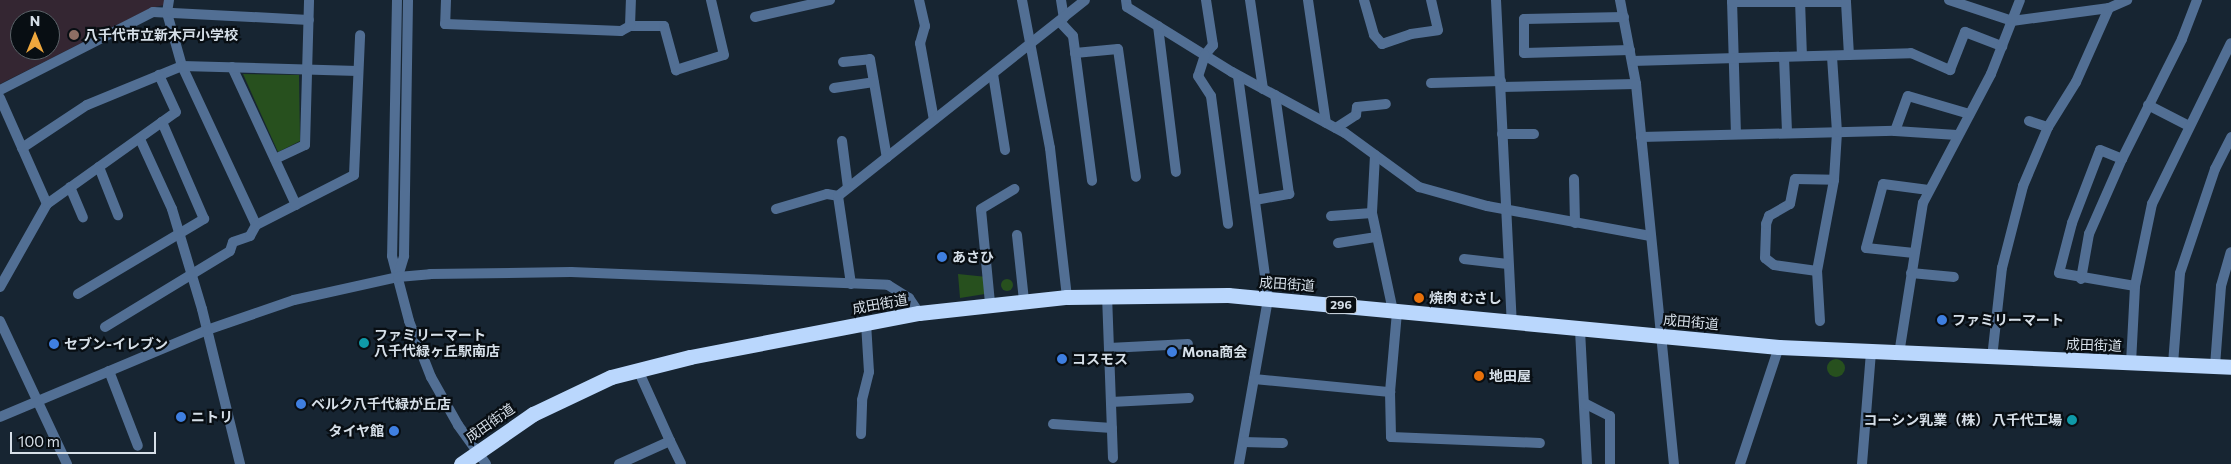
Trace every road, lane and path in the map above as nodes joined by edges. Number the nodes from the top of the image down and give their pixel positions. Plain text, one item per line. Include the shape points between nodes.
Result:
1 (169, 0) edge
2 (309, 0) edge
3 (397, 0) edge
4 (408, 0) edge
5 (446, 0) edge
6 (631, 0) edge
7 (711, 0) edge
8 (830, 0) edge
9 (919, 0) edge
10 (1022, 0) edge
11 (1061, 0) edge
12 (1085, 0) edge
13 (1126, 0) edge
14 (1206, 0) edge
15 (1250, 0) edge
16 (1308, 0) edge
17 (1364, 0) edge
18 (1431, 0) edge
19 (1496, 0) edge
20 (1620, 0) edge
21 (1948, 0) edge
22 (2020, 0) edge
23 (2127, 0) edge
24 (2197, 0) edge
25 (1732, 1) edge
26 (1800, 1) edge
27 (2109, 8) junction
28 (167, 13) junction
29 (755, 16) dead end
30 (1624, 18) junction
31 (309, 20) junction
32 (1062, 20) junction
33 (2012, 21) junction
34 (630, 26) junction
35 (1158, 26) junction
36 (360, 35) dead end
37 (1032, 43) junction
38 (2231, 43) edge
39 (2002, 46) junction
40 (1075, 53) junction
41 (1205, 55) junction
42 (1631, 55) junction
43 (1849, 55) junction
44 (1802, 56) junction
45 (1832, 56) junction
46 (1784, 57) junction
47 (1734, 58) junction
48 (842, 62) dead end
49 (182, 66) junction
50 (232, 67) junction
51 (308, 69) junction
52 (358, 71) junction
53 (159, 74) junction
54 (993, 74) junction
55 (1238, 76) junction
56 (874, 82) junction
57 (1431, 83) dead end
58 (1501, 84) junction
59 (1636, 84) junction
60 (834, 88) dead end
61 (1263, 89) junction
62 (0, 90) edge
63 (1275, 96) junction
64 (0, 98) edge
65 (1386, 104) dead end
66 (2148, 105) junction
67 (1969, 114) junction
68 (934, 120) junction
69 (2029, 121) dead end
70 (162, 122) junction
71 (1326, 123) junction
72 (2190, 126) junction
73 (2048, 127) junction
74 (1336, 128) junction
75 (1895, 131) junction
76 (1837, 132) junction
77 (1786, 133) junction
78 (1502, 134) junction
79 (1534, 134) dead end
80 (1736, 134) junction
81 (1957, 135) junction
82 (1641, 137) junction
83 (2231, 137) edge
84 (140, 138) junction
85 (842, 141) dead end
86 (22, 148) junction
87 (1005, 150) dead end
88 (1375, 155) junction
89 (888, 158) junction
90 (2122, 159) junction
91 (275, 160) junction
92 (99, 167) junction
93 (1176, 172) dead end
94 (1136, 177) dead end
95 (1574, 179) dead end
96 (1834, 180) junction
97 (1092, 181) dead end
98 (70, 187) junction
99 (848, 188) junction
100 (1014, 189) dead end
101 (1929, 190) junction
102 (838, 196) junction
103 (1255, 200) junction
104 (47, 204) junction
105 (296, 205) junction
106 (776, 209) dead end
107 (1504, 210) junction
108 (1372, 213) junction
109 (118, 215) dead end
110 (1330, 216) dead end
111 (83, 218) dead end
112 (1575, 223) junction
113 (1228, 224) dead end
114 (256, 226) junction
115 (180, 234) junction
116 (1018, 235) dead end
117 (1650, 236) junction
118 (1377, 237) junction
119 (1338, 243) dead end
120 (2231, 252) edge
121 (1914, 253) junction
122 (1464, 259) dead end
123 (1508, 264) junction
124 (1817, 271) junction
125 (191, 273) junction
126 (1911, 273) junction
127 (398, 277) junction
128 (1954, 277) dead end
129 (2081, 279) junction
130 (851, 284) junction
131 (2135, 286) junction
132 (0, 287) edge
133 (78, 294) dead end
134 (1107, 295) junction
135 (1067, 297) junction
136 (1268, 299) junction
137 (1024, 300) junction
138 (990, 303) junction
139 (1395, 311) junction
140 (919, 313) junction
141 (0, 321) edge
142 (1512, 322) junction
143 (1820, 322) dead end
144 (866, 323) junction
145 (105, 328) dead end
146 (207, 330) junction
147 (1580, 330) junction
148 (1660, 335) junction
149 (1188, 344) dead end
150 (1779, 347) junction
151 (1109, 348) junction
152 (1871, 352) junction
153 (1899, 354) junction
154 (1992, 358) junction
155 (2131, 363) junction
156 (2173, 364) junction
157 (2215, 366) junction
158 (2231, 367) edge
159 (638, 370) junction
160 (109, 371) junction
161 (1254, 379) junction
162 (1390, 392) junction
163 (1189, 398) dead end
164 (39, 401) junction
165 (1111, 402) junction
166 (1584, 403) junction
167 (0, 417) edge
168 (1053, 424) dead end
169 (1112, 428) junction
170 (861, 434) dead end
171 (670, 441) junction
172 (1243, 442) junction
173 (1284, 443) dead end
174 (1540, 443) dead end
175 (138, 446) dead end
176 (481, 458) edge
177 (1113, 458) dead end
178 (67, 464) edge
179 (240, 464) edge
180 (461, 464) edge
181 (619, 464) edge
182 (681, 464) edge
183 (1239, 464) edge
184 (1587, 464) edge
185 (1610, 464) edge
186 (1674, 464) edge
187 (1740, 464) edge
188 (1862, 464) edge

1 - 28 street
2 - 31 street
3 - 127 street via 392,256
4 - 127 street via 404,256
5 - 34 street via 445,24 621,31
6 - 34 street
7 - 34 street via 724,55 676,70 664,26
8 - 29 street
9 - 68 street via 925,26 920,44
10 - 37 street
11 - 32 street
12 - 32 street
13 - 35 street via 1127,7
14 - 41 street via 1213,45
15 - 61 street
16 - 71 street
17 - 18 street via 1374,34 1382,44 1411,34 1438,30
19 - 58 street
20 - 30 street
21 - 33 street
22 - 33 street
23 - 27 street
24 - 66 street
25 - 26 street
25 - 47 street
26 - 43 street via 1846,2
26 - 44 street
27 - 33 street
27 - 73 street via 2076,82
28 - 31 street
28 - 49 street
28 - 62 street via 153,12
30 - 42 street
30 - 42 street via 1524,19 1524,53
31 - 51 street
32 - 37 street
32 - 40 street via 1073,36
33 - 39 street
35 - 41 street
35 - 93 street
36 - 52 street
37 - 54 street
37 - 135 street via 1050,148
38 - 72 street
39 - 43 street via 1965,32 1950,70 1911,53
39 - 67 street
40 - 94 street via 1118,50
40 - 97 street
41 - 55 street
41 - 113 street via 1198,76 1211,96
42 - 47 street
42 - 59 street
43 - 45 street
44 - 45 street
44 - 46 street
45 - 76 street
46 - 47 street
46 - 77 street
47 - 80 street
48 - 56 street via 870,59
49 - 50 street
49 - 53 street
49 - 114 street
50 - 51 street
50 - 91 street
51 - 52 street
51 - 91 street via 305,145
52 - 105 street via 354,175
53 - 70 street via 176,112
53 - 86 street via 87,105
54 - 68 street
54 - 87 street
55 - 61 street
55 - 103 street
56 - 60 street
56 - 89 street
57 - 58 street
58 - 59 street
58 - 78 street
59 - 82 street
61 - 63 street
63 - 71 street
63 - 103 street via 1290,194
64 - 86 street
65 - 74 street via 1357,107 1356,115
66 - 72 street
66 - 90 street
67 - 75 street via 1908,96
67 - 81 street
68 - 89 street
69 - 73 street
70 - 84 street
70 - 115 street via 204,219
71 - 74 street
72 - 131 street via 2152,204
73 - 154 street via 2023,186 2002,268
74 - 88 street
75 - 76 street
75 - 81 street
76 - 77 street
76 - 96 street
77 - 80 street
78 - 79 street
78 - 107 street
80 - 82 street
81 - 101 street
82 - 117 street
83 - 156 street via 2215,169 2180,273
84 - 92 street
84 - 115 street
85 - 99 street
86 - 104 street
88 - 107 street via 1419,187 1452,199
88 - 108 street
89 - 99 street
90 - 129 street via 2089,234
90 - 129 street via 2100,150 2072,223 2059,273
91 - 105 street
92 - 98 street
92 - 109 street
95 - 112 street
96 - 124 street
96 - 124 street via 1795,179 1790,204 1769,216 1766,224 1766,258 1774,265
98 - 104 street
98 - 111 street
99 - 102 street
100 - 138 street via 981,208
101 - 121 street via 1920,214
101 - 121 street via 1883,184 1866,248
102 - 106 street via 827,194
102 - 130 street
103 - 136 street
104 - 132 street
105 - 114 street
107 - 112 street
107 - 123 street
108 - 110 street
108 - 118 street
112 - 117 street
114 - 125 street via 250,236 233,242 230,251
115 - 125 street
115 - 133 street
116 - 137 street
117 - 148 street
118 - 119 street
118 - 139 street
120 - 157 street via 2221,286
121 - 126 street
122 - 123 street
123 - 142 street
124 - 143 street
125 - 145 street
125 - 146 street
126 - 128 street
126 - 153 street
127 - 130 street via 571,272
127 - 146 street via 294,300
127 - 176 street via 409,321 431,377 444,404
129 - 131 street
130 - 140 street via 888,285 909,298
131 - 155 street
134 - 135 highway, 成田街道 / 296
134 - 136 highway, 成田街道 / 296
134 - 151 street
135 - 137 highway, 成田街道 / 296
136 - 139 highway, 成田街道 / 296
136 - 161 street
137 - 138 highway, 成田街道 / 296
138 - 140 highway, 成田街道 / 296
139 - 142 highway, 成田街道 / 296
139 - 162 street
140 - 144 highway, 成田街道 / 296
141 - 164 street
142 - 147 highway, 成田街道 / 296
144 - 159 highway, 成田街道 / 296
144 - 170 street via 869,372 862,400
146 - 160 street
146 - 179 street
147 - 148 highway, 成田街道 / 296
147 - 166 street
148 - 150 highway, 成田街道 / 296
148 - 186 street
149 - 151 street
150 - 152 highway, 成田街道 / 296
150 - 187 street
151 - 165 street
152 - 153 highway, 成田街道 / 296
152 - 188 street
153 - 154 highway, 成田街道 / 296
154 - 155 highway, 成田街道 / 296
155 - 156 highway, 成田街道 / 296
156 - 157 highway, 成田街道 / 296
157 - 158 highway, 成田街道 / 296
159 - 171 street
159 - 176 highway, 成田街道 / 296 via 560,398
160 - 164 street
160 - 175 street
161 - 162 street
161 - 172 street
162 - 174 street via 1391,437
163 - 165 street
164 - 167 street
164 - 178 street
165 - 169 street
166 - 184 street
166 - 185 street via 1610,416
168 - 169 street
169 - 177 street
171 - 181 street
171 - 182 street
172 - 173 street
172 - 183 street
176 - 180 highway, 成田街道 / 296

